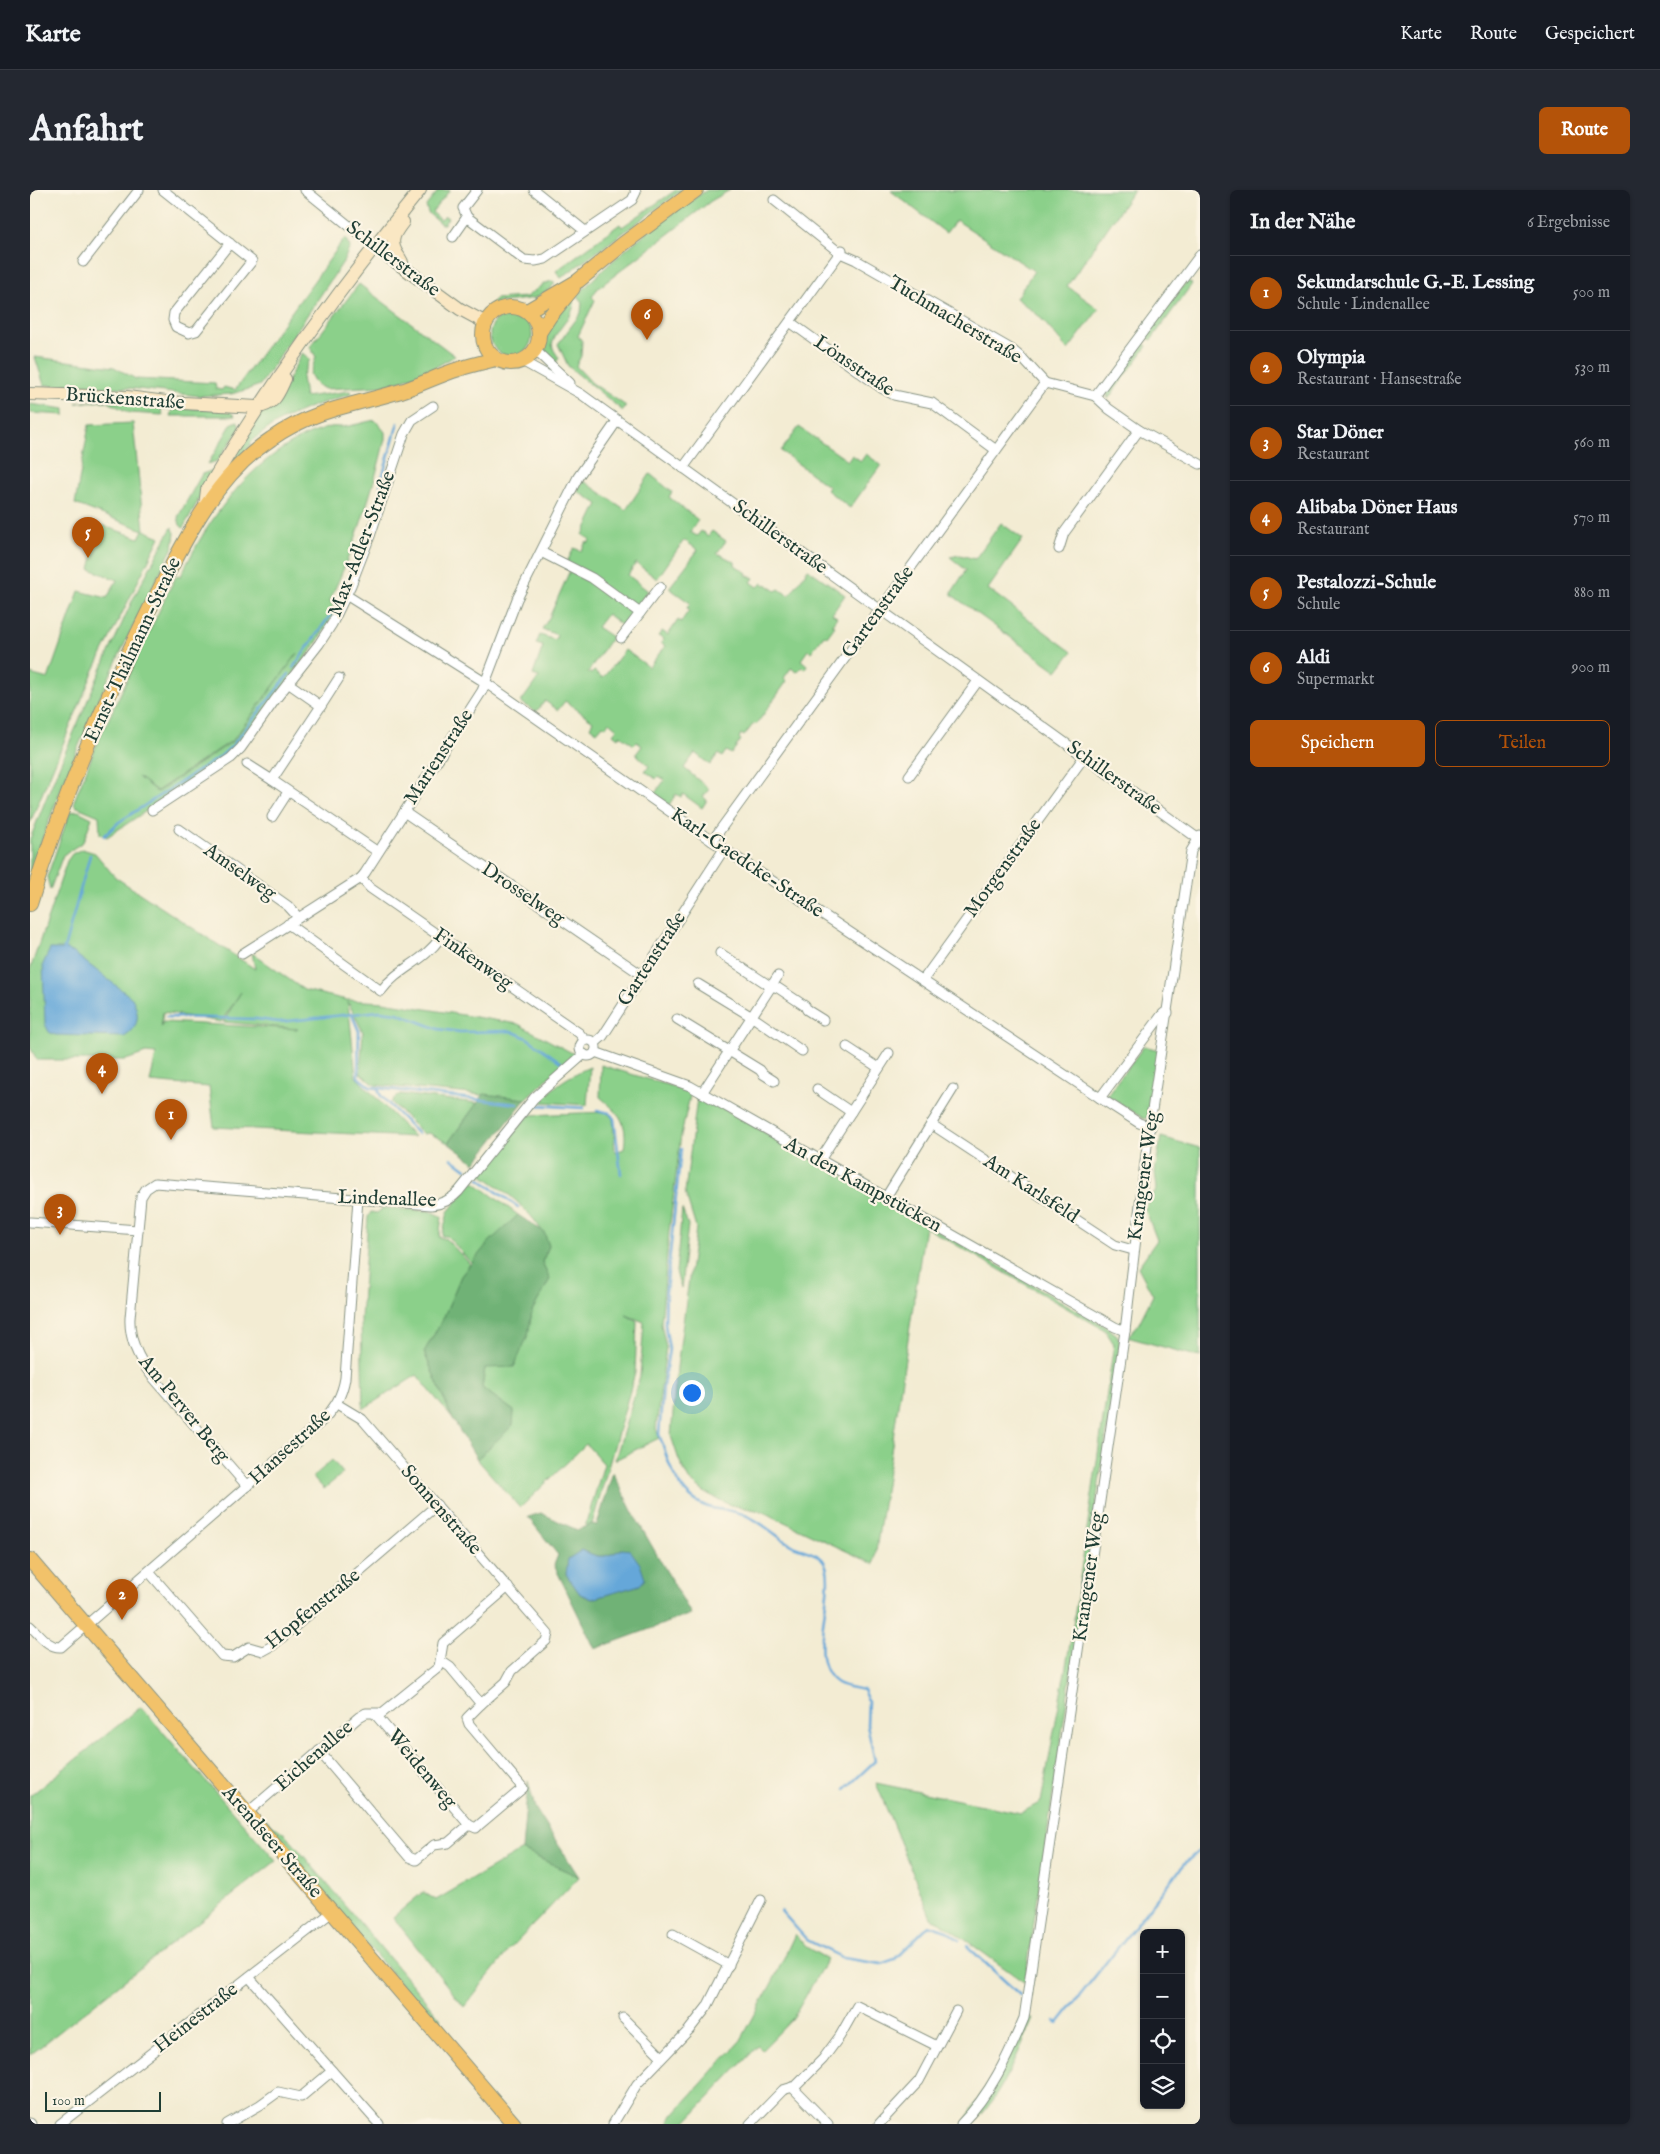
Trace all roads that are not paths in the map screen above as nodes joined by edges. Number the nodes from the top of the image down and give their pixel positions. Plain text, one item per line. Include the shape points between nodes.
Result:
1 (138, 190) edge
2 (163, 190) edge
3 (305, 190) edge
4 (420, 190) edge
5 (477, 190) edge
6 (534, 190) edge
7 (634, 190) edge
8 (696, 190) edge
9 (774, 200) dead end
10 (407, 206) junction
11 (467, 216) junction
12 (585, 231) junction
13 (453, 237) dead end
14 (230, 243) junction
15 (374, 246) junction
16 (841, 252) junction
17 (1200, 255) edge
18 (83, 262) dead end
19 (404, 269) junction
20 (578, 281) junction
21 (526, 312) junction
22 (790, 322) junction
23 (486, 323) junction
24 (539, 333) junction
25 (483, 339) junction
26 (535, 350) junction
27 (496, 359) junction
28 (522, 361) junction
29 (290, 362) junction
30 (457, 369) junction
31 (1045, 383) junction
32 (272, 387) junction
33 (30, 394) edge
34 (581, 394) junction
35 (1095, 396) junction
36 (220, 404) junction
37 (433, 406) dead end
38 (256, 408) junction
39 (617, 420) junction
40 (1139, 430) junction
41 (241, 433) junction
42 (996, 450) junction
43 (1200, 464) edge
44 (683, 468) junction
45 (206, 506) junction
46 (1059, 549) dead end
47 (541, 552) junction
48 (660, 587) dead end
49 (346, 595) junction
50 (879, 609) junction
51 (640, 613) junction
52 (621, 638) dead end
53 (339, 678) dead end
54 (978, 681) junction
55 (288, 683) junction
56 (486, 683) junction
57 (321, 706) junction
58 (1084, 757) junction
59 (247, 764) dead end
60 (908, 776) dead end
61 (272, 780) junction
62 (288, 792) junction
63 (152, 810) dead end
64 (404, 812) junction
65 (272, 816) dead end
66 (179, 829) dead end
67 (1199, 838) edge
68 (712, 841) junction
69 (724, 849) junction
70 (378, 852) junction
71 (360, 878) junction
72 (30, 904) edge
73 (298, 917) junction
74 (288, 924) junction
75 (441, 936) junction
76 (720, 953) dead end
77 (242, 954) dead end
78 (642, 975) junction
79 (778, 976) dead end
80 (923, 980) junction
81 (698, 984) dead end
82 (770, 986) junction
83 (1168, 1013) junction
84 (750, 1016) junction
85 (678, 1019) dead end
86 (823, 1020) dead end
87 (585, 1040) junction
88 (595, 1047) junction
89 (847, 1048) dead end
90 (729, 1050) junction
91 (802, 1052) dead end
92 (889, 1053) dead end
93 (584, 1054) junction
94 (879, 1068) junction
95 (774, 1081) dead end
96 (817, 1089) dead end
97 (953, 1090) dead end
98 (702, 1093) junction
99 (1100, 1098) junction
100 (850, 1112) junction
101 (932, 1124) junction
102 (1150, 1127) junction
103 (820, 1160) junction
104 (155, 1183) joint
105 (886, 1197) junction
106 (358, 1199) junction
107 (30, 1222) edge
108 (138, 1230) junction
109 (1133, 1250) junction
110 (1125, 1330) junction
111 (337, 1404) junction
112 (248, 1486) junction
113 (437, 1505) junction
114 (30, 1560) edge
115 (148, 1572) junction
116 (508, 1587) junction
117 (30, 1626) edge
118 (87, 1626) junction
119 (441, 1661) junction
120 (480, 1704) junction
121 (375, 1714) junction
122 (319, 1751) junction
123 (247, 1814) junction
124 (469, 1825) junction
125 (761, 1900) dead end
126 (332, 1912) junction
127 (674, 1934) dead end
128 (729, 1965) junction
129 (250, 1977) junction
130 (956, 2011) dead end
131 (623, 2018) dead end
132 (937, 2046) junction
133 (662, 2056) junction
134 (332, 2071) junction
135 (792, 2087) junction
136 (60, 2124) edge
137 (227, 2124) edge
138 (379, 2124) edge
139 (514, 2124) edge
140 (613, 2124) edge
141 (750, 2124) edge
142 (828, 2124) edge
143 (879, 2124) edge
144 (961, 2124) edge

1 - 18 street
2 - 14 street
3 - 15 street, Schillerstraße
4 - 10 main road, Ernst-Thälmann-Straße
5 - 11 street via 463,208
6 - 12 street
7 - 12 street via 632,200
8 - 20 main road
9 - 16 street, Tuchmacherstraße
10 - 15 main road, Ernst-Thälmann-Straße
10 - 19 main road via 408,215 393,240
11 - 12 street via 524,260 535,262 545,259
11 - 13 street
14 - 14 street via 252,261 196,331 189,333 176,327 174,313
15 - 19 main road, Schillerstraße
15 - 29 main road, Ernst-Thälmann-Straße
16 - 22 street
16 - 31 street, Tuchmacherstraße via 1011,349
17 - 35 street
19 - 23 main road, Schillerstraße via 460,309
20 - 21 main road
20 - 24 main road
21 - 23 main road via 515,307 502,308
21 - 24 main road via 535,321
22 - 42 street, Lönsstraße via 883,389 894,395 932,403
22 - 44 street
23 - 25 main road
24 - 26 main road
25 - 27 main road via 487,350
25 - 30 main road
26 - 28 main road
26 - 34 street, Schillerstraße
27 - 28 main road via 508,363
27 - 30 main road
28 - 34 street, Schillerstraße
29 - 32 main road, Ernst-Thälmann-Straße
29 - 38 main road, Ernst-Thälmann-Straße via 274,401
30 - 45 main road via 399,392 322,412 285,430 245,459
31 - 35 street
31 - 42 street, Gartenstraße
32 - 36 main road, Brückenstraße via 261,394
32 - 38 main road, Ernst-Thälmann-Straße
33 - 36 main road, Brückenstraße
34 - 39 street, Schillerstraße
35 - 40 street
36 - 38 main road, Brückenstraße
36 - 41 main road via 237,411 242,424
37 - 49 street, Max-Adler-Straße via 412,420 404,434 370,536
38 - 41 main road, Ernst-Thälmann-Straße
39 - 44 street, Schillerstraße
39 - 47 street, Marienstraße via 578,476
40 - 43 street
40 - 46 street via 1064,533
41 - 45 main road, Ernst-Thälmann-Straße via 207,490
42 - 50 street, Gartenstraße
44 - 50 street, Schillerstraße
45 - 72 main road, Ernst-Thälmann-Straße via 152,605 97,723 51,838
47 - 51 street via 592,578
47 - 56 street, Marienstraße via 517,599
48 - 51 street
49 - 55 street, Max-Adler-Straße via 326,635
49 - 56 street, Karl-Gaedcke-Straße
50 - 54 street, Schillerstraße
50 - 68 street, Gartenstraße
51 - 52 street
53 - 57 street
54 - 58 street, Schillerstraße
54 - 60 street
55 - 57 street
55 - 63 street, Max-Adler-Straße via 232,758
56 - 64 street, Marienstraße
56 - 68 street, Karl-Gaedcke-Straße
57 - 61 street
58 - 67 street, Schillerstraße
58 - 80 street, Morgenstraße
59 - 61 street
61 - 62 street
62 - 65 street
62 - 70 street
64 - 70 street, Marienstraße
64 - 78 street, Drosselweg
66 - 73 street, Amselweg via 288,906
67 - 83 street, Krangener Weg via 1191,851
68 - 69 street, Karl-Gaedcke-Straße
69 - 78 street, Gartenstraße
69 - 80 street, Karl-Gaedcke-Straße
70 - 71 street, Marienstraße
71 - 73 street, Marienstraße
71 - 75 street, Finkenweg
73 - 74 street, Marienstraße
74 - 75 street via 381,991 396,975 428,954
74 - 77 street, Marienstraße
75 - 87 street, Finkenweg
76 - 82 street
78 - 88 street, Gartenstraße
79 - 82 street
80 - 99 street, Karl-Gaedcke-Straße
81 - 84 street
82 - 84 street
82 - 86 street
83 - 99 street via 1161,1016
83 - 102 street, Krangener Weg
84 - 90 street
84 - 91 street
85 - 90 street
87 - 88 street, An den Kampstücken via 590,1040
87 - 93 street via 580,1047
88 - 93 street, An den Kampstücken via 590,1056
88 - 98 street, An den Kampstücken
89 - 94 street
90 - 95 street
90 - 98 street
92 - 94 street
93 - 106 street, Lindenallee via 534,1098 449,1200 431,1205
94 - 100 street
96 - 100 street
97 - 101 street
98 - 103 street, An den Kampstücken
99 - 102 street, Karl-Gaedcke-Straße
100 - 103 street
101 - 105 street
101 - 109 street, Am Karlsfeld via 1115,1245
102 - 109 street, Krangener Weg
103 - 105 street, An den Kampstücken
104 - 106 street, Lindenallee
104 - 108 street, Am Perver Berg via 141,1197
105 - 110 street, An den Kampstücken via 1098,1318
106 - 111 street, Hansestraße via 345,1378
107 - 108 street
108 - 112 street, Am Perver Berg via 130,1327 138,1356
109 - 110 street, Krangener Weg
110 - 144 street, Krangener Weg via 1024,2018 997,2076 974,2111
111 - 112 street, Hansestraße
111 - 113 street, Sonnenstraße via 362,1419
112 - 115 street, Hansestraße
113 - 115 street, Hopfenstraße via 263,1651 248,1647 233,1657 222,1656
113 - 116 street, Sonnenstraße
114 - 118 main road, Arendseer Straße
115 - 118 street, Hansestraße
116 - 119 street, Eichenallee via 442,1643
116 - 120 street, Sonnenstraße via 548,1634 546,1641
117 - 118 street, Hansestraße via 54,1648 61,1647
118 - 123 main road, Arendseer Straße
119 - 120 street via 450,1667
119 - 121 street, Eichenallee via 439,1667 390,1708
120 - 124 street, Weidenweg via 467,1721 523,1788 476,1828
121 - 122 street, Eichenallee via 366,1713 359,1717
121 - 124 street, Weidenweg
122 - 123 street, Eichenallee
122 - 124 street, Weidenweg via 409,1857 416,1860 434,1845 448,1843
123 - 126 main road, Arendseer Straße
125 - 128 street
126 - 129 street, Heinestraße
126 - 139 main road, Arendseer Straße
127 - 128 street
128 - 133 street via 702,2013
129 - 134 street
129 - 136 street, Heinestraße
130 - 132 street
131 - 133 street
132 - 135 street via 857,2006 829,2052 798,2085
132 - 143 street via 919,2081
133 - 140 street via 633,2088
134 - 137 street via 302,2097 278,2092
134 - 138 street
135 - 141 street via 782,2090
135 - 142 street

